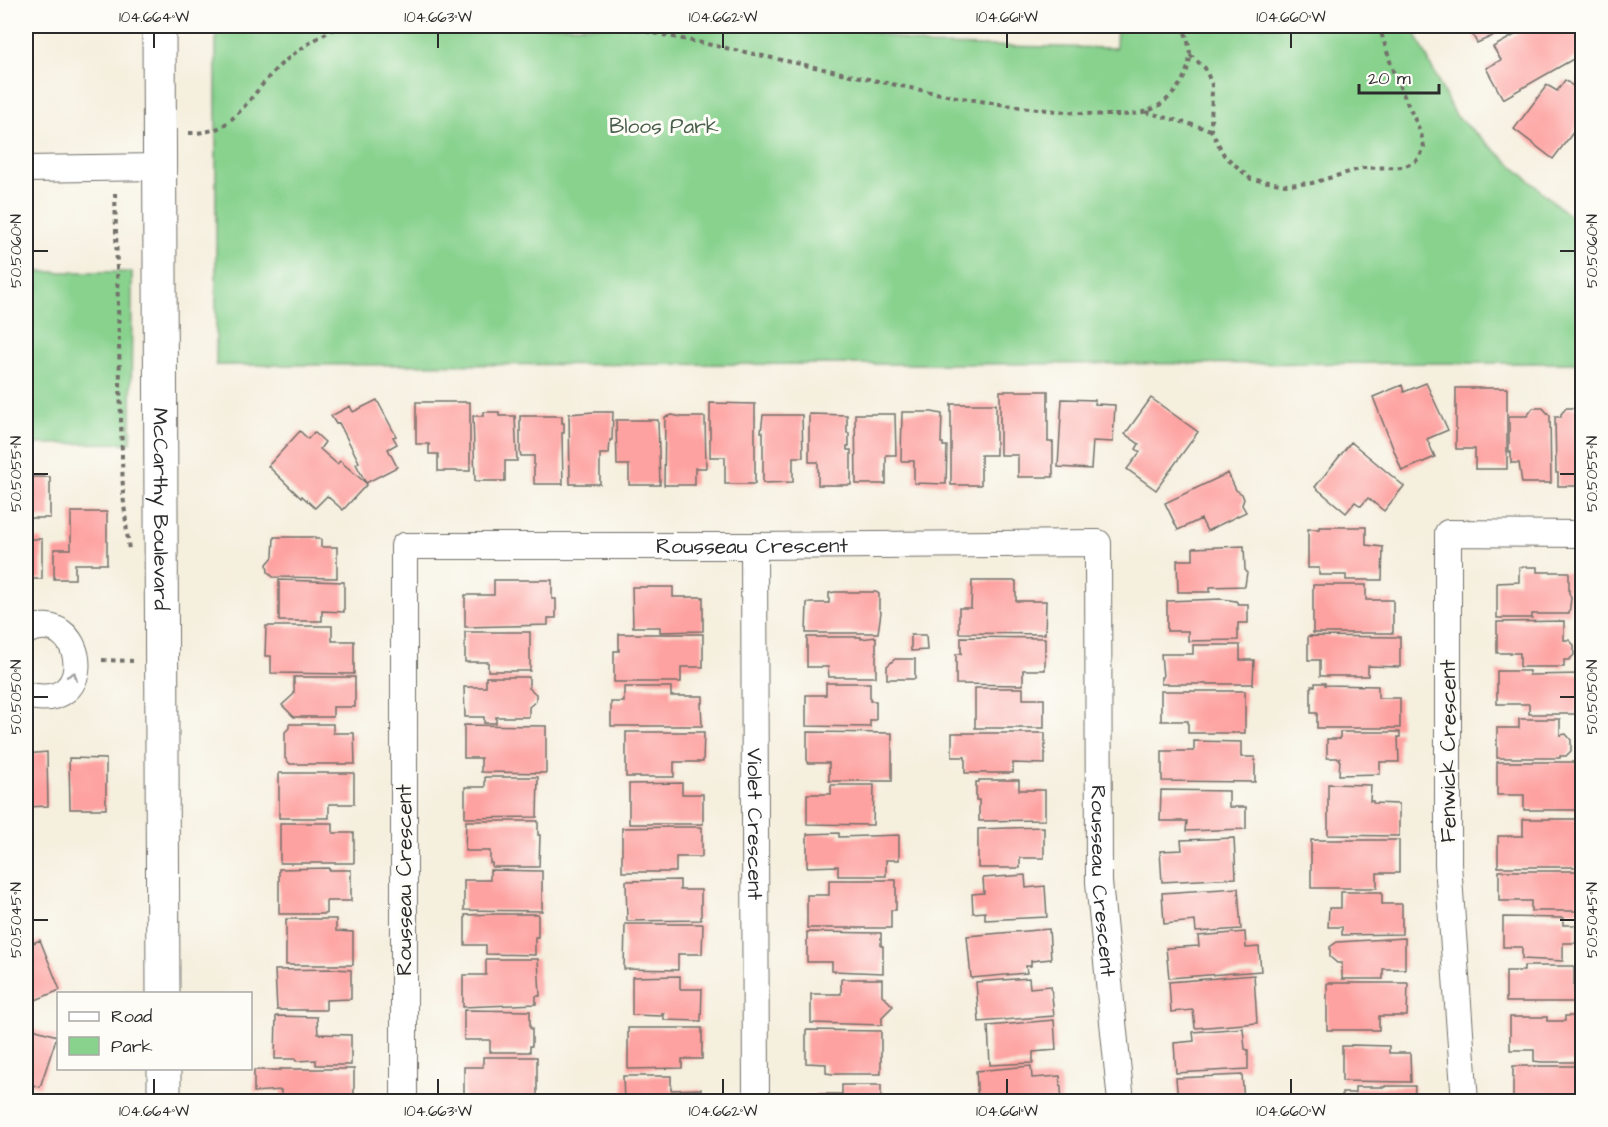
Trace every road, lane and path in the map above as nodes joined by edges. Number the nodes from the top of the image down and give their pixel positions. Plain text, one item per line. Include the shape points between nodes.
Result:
1 (159, 26) edge
2 (340, 26) edge
3 (619, 26) edge
4 (1183, 26) edge
5 (1379, 26) edge
6 (1190, 55) junction
7 (1145, 111) junction
8 (1211, 130) junction
9 (158, 151) junction
10 (115, 168) junction
11 (26, 169) edge
12 (1582, 534) edge
13 (754, 546) junction
14 (130, 561) dead end
15 (26, 631) edge
16 (133, 651) dead end
17 (77, 660) junction
18 (26, 695) edge
19 (163, 992) edge
20 (164, 1070) edge
21 (164, 1101) edge
22 (404, 1101) edge
23 (756, 1101) edge
24 (1120, 1101) edge
25 (1465, 1101) edge

1 - 9 main road, McCarthy Boulevard
2 - 9 path via 320,35 276,69 229,122
3 - 7 path via 964,99 1085,113
4 - 6 path
5 - 8 path via 1394,74 1421,133 1424,147 1419,159 1404,167 1363,168 1312,183 1285,185 1251,179 1224,155
6 - 7 path via 1174,92 1161,105
6 - 8 path via 1205,68 1212,85
7 - 8 path
9 - 10 street
9 - 19 main road, McCarthy Boulevard
10 - 11 street
10 - 14 path via 123,494
12 - 25 street, Fenwick Crescent via 1448,533 1448,864
13 - 22 street, Rousseau Crescent via 404,546
13 - 23 street, Violet Crescent
13 - 24 street, Rousseau Crescent via 1098,543 1098,882
15 - 17 street via 45,627 57,630 74,648
16 - 17 path via 133,661
18 -> 17 street via 39,699 63,692 76,672
20 - 21 main road

